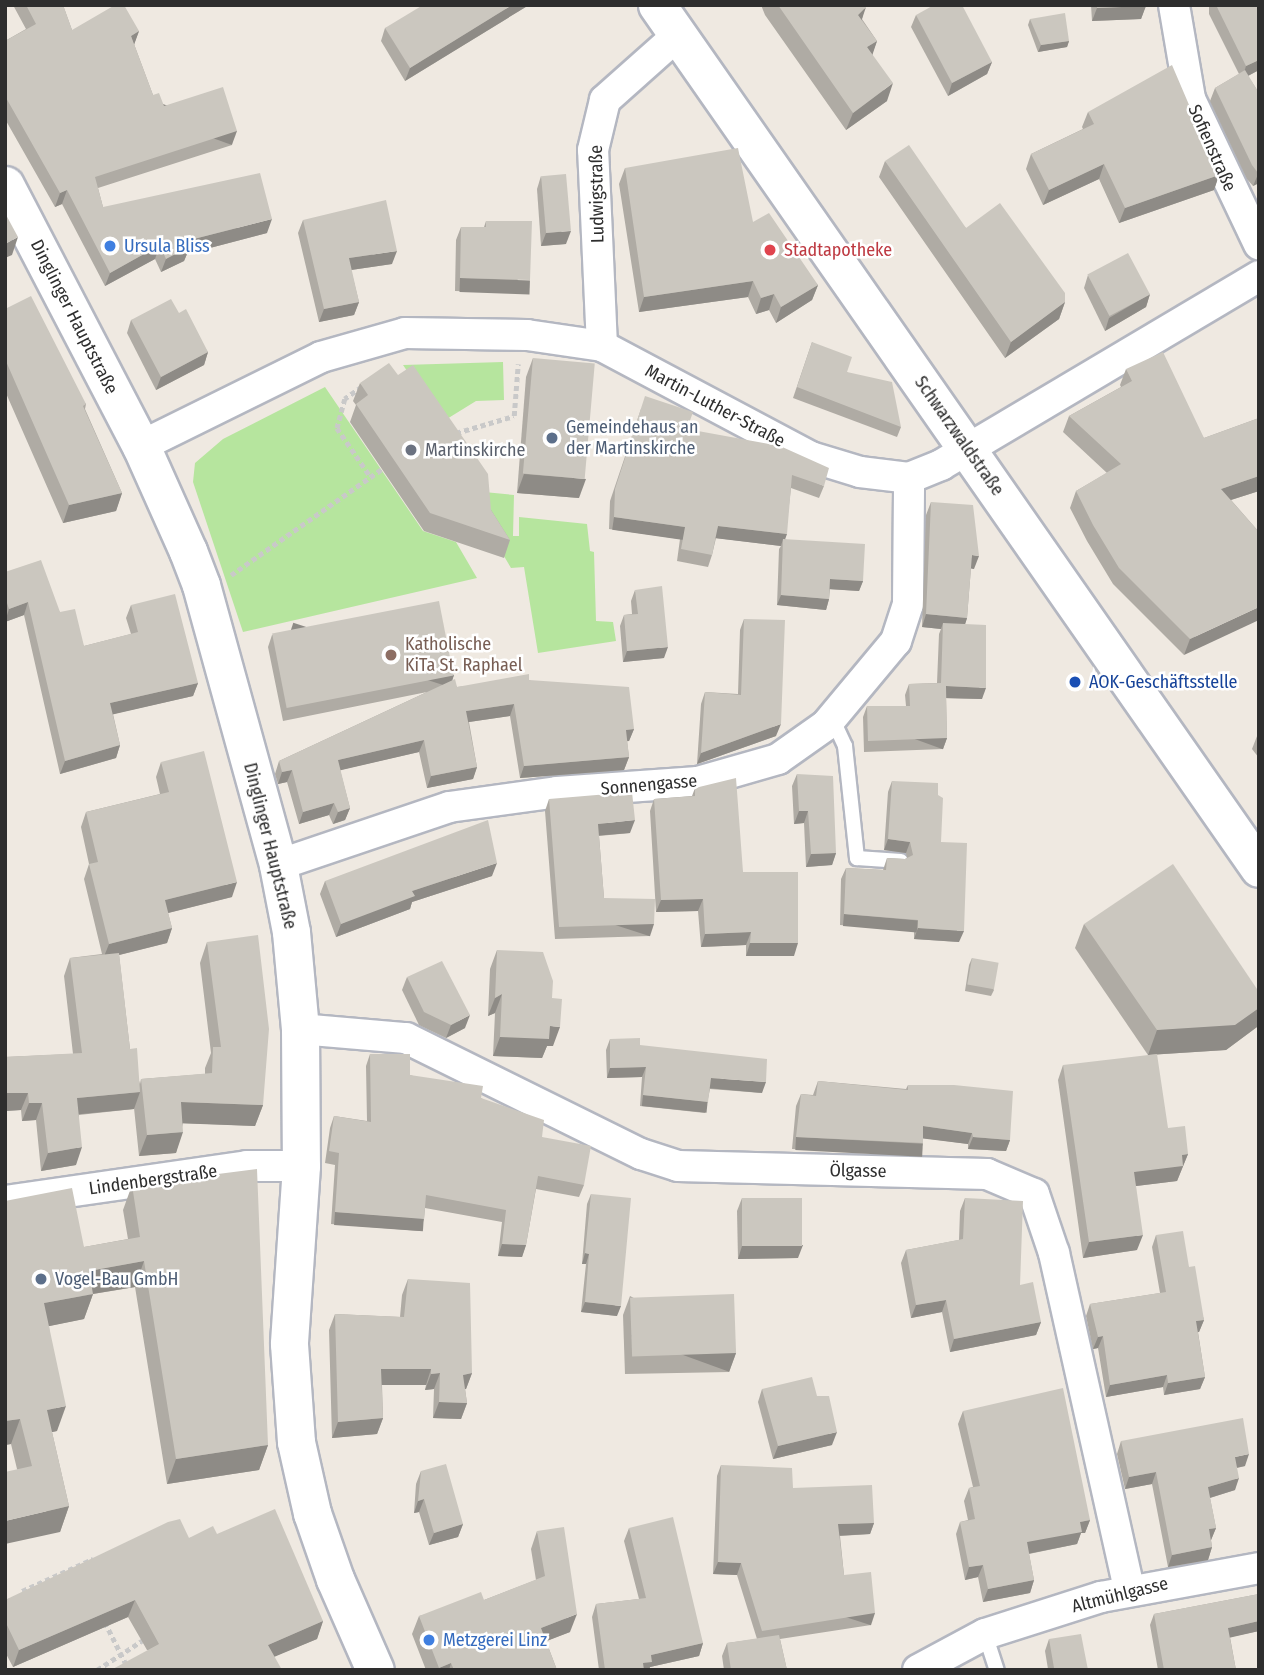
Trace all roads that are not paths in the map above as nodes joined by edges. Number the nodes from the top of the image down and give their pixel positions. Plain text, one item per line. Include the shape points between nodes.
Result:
1 (657, 5) edge
2 (1174, 5) edge
3 (678, 35) junction
4 (5, 185) edge
5 (1259, 244) edge
6 (1259, 276) edge
7 (602, 346) junction
8 (141, 446) junction
9 (969, 448) junction
10 (909, 478) junction
11 (832, 718) junction
12 (901, 861) edge
13 (278, 865) junction
14 (1259, 868) edge
15 (300, 1029) junction
16 (300, 1166) junction
17 (5, 1200) edge
18 (1259, 1567) edge
19 (1129, 1589) junction
20 (985, 1634) junction
21 (375, 1670) edge
22 (918, 1670) edge
23 (997, 1670) edge

1 - 3 street, Schwarzwaldstraße
2 - 5 street, Sofienstraße via 1190,99
3 - 7 street, Ludwigstraße via 605,100 593,150
3 - 9 street, Schwarzwaldstraße
4 - 8 street, Dinglinger Hauptstraße
6 - 9 street
7 - 8 street, Martin-Luther-Straße via 527,335 405,333 321,357
7 - 10 street, Martin-Luther-Straße via 811,457 860,472
8 - 13 street, Dinglinger Hauptstraße via 201,585
9 - 10 street
9 - 14 street, Schwarzwaldstraße
10 - 11 street, Sonnengasse via 908,604 896,641
11 - 12 lane via 845,746 857,858
11 - 13 street, Sonnengasse via 778,759 698,782 557,792 449,807
13 - 15 street, Dinglinger Hauptstraße via 291,932
15 - 16 street, Dinglinger Hauptstraße
15 - 19 street, Ölgasse via 406,1038 641,1154 678,1166 986,1174 1034,1194 1054,1253
16 - 17 street, Lindenbergstraße via 247,1166
16 - 21 street, Dinglinger Hauptstraße via 289,1344 296,1443 331,1568
18 - 19 street, Altmühlgasse
19 - 20 street, Altmühlgasse
20 - 22 street, Altmühlgasse
20 - 23 lane

